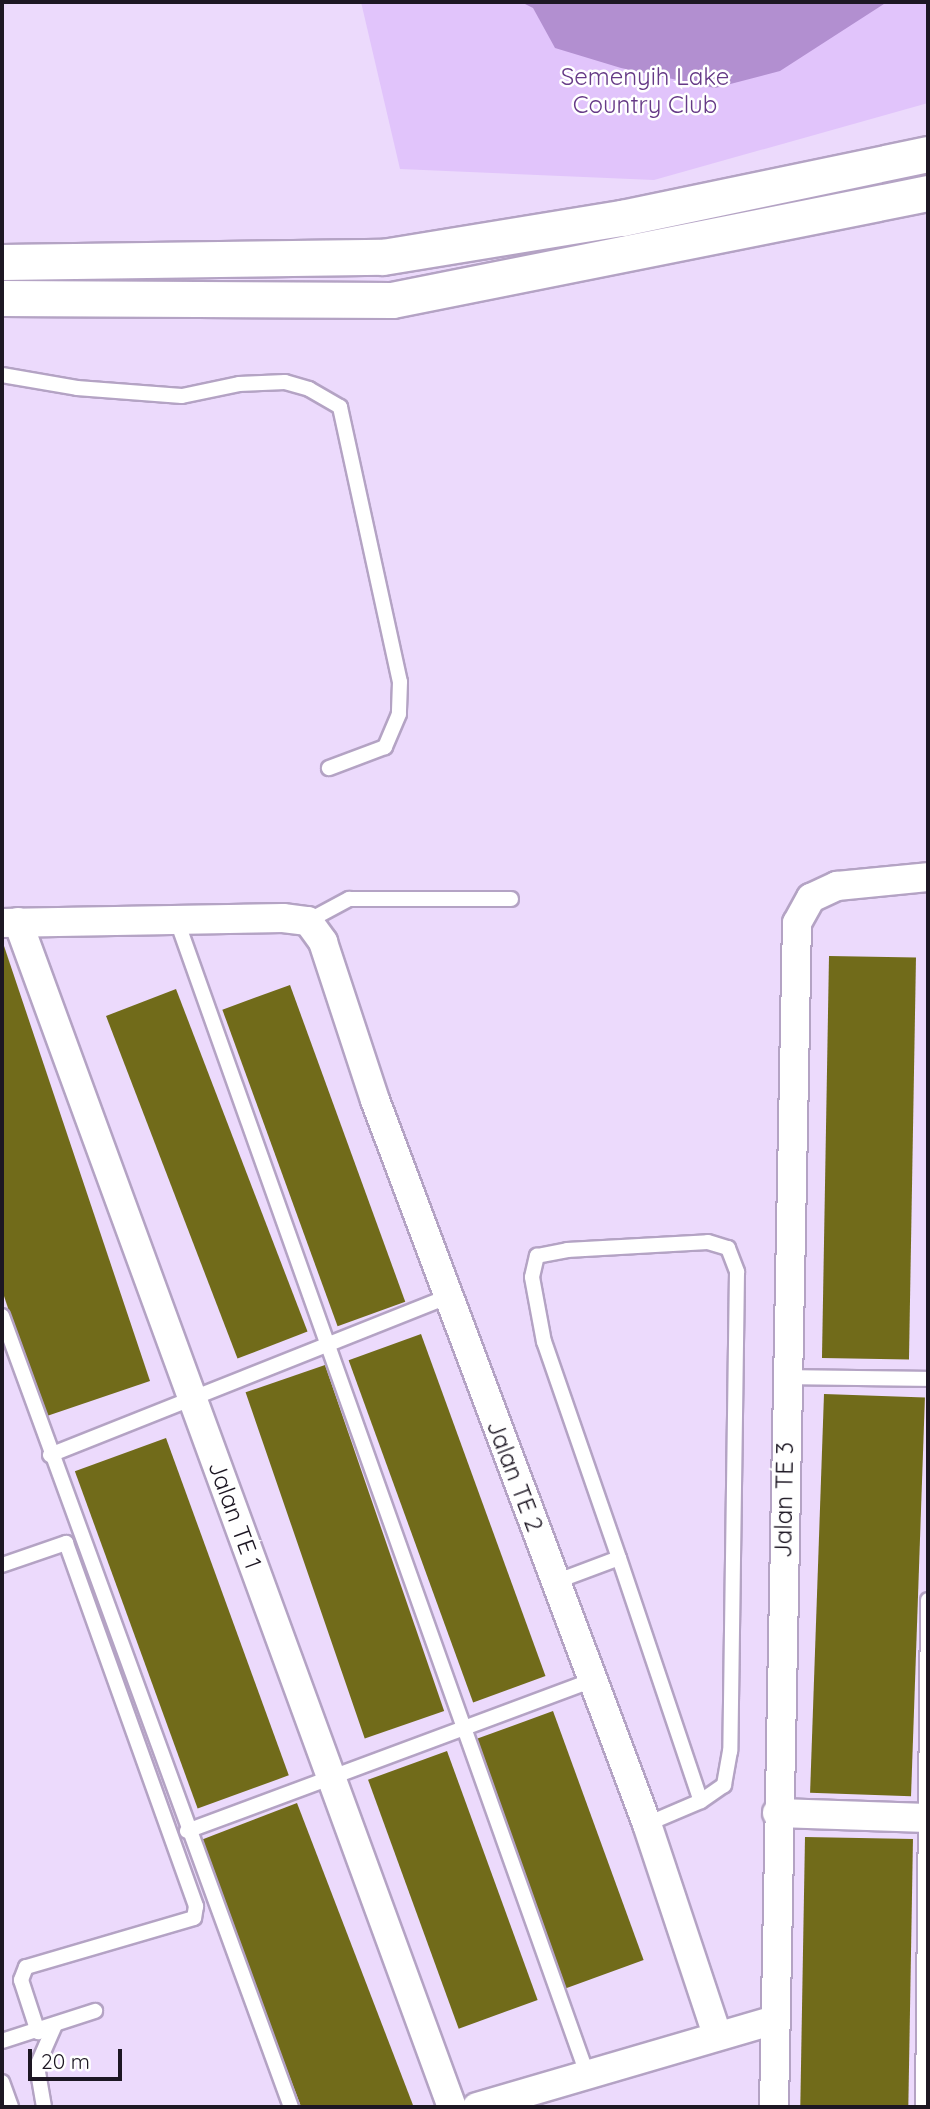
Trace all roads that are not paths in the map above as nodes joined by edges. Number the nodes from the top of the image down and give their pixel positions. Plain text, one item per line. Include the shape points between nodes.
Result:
1 (928, 154) edge
2 (928, 193) edge
3 (2, 262) edge
4 (2, 298) edge
5 (2, 375) edge
6 (329, 768) dead end
7 (928, 877) edge
8 (511, 899) dead end
9 (177, 921) junction
10 (308, 921) junction
11 (10, 923) edge
12 (448, 1297) junction
13 (2, 1316) edge
14 (328, 1345) junction
15 (787, 1377) junction
16 (928, 1379) edge
17 (193, 1398) junction
18 (50, 1455) junction
19 (619, 1558) junction
20 (2, 1565) edge
21 (555, 1582) junction
22 (928, 1600) edge
23 (592, 1680) junction
24 (463, 1729) junction
25 (331, 1777) junction
26 (701, 1801) junction
27 (777, 1813) junction
28 (927, 1818) edge
29 (647, 1824) junction
30 (187, 1831) junction
31 (95, 2011) dead end
32 (775, 2020) junction
33 (54, 2027) junction
34 (38, 2032) junction
35 (717, 2034) junction
36 (2, 2041) edge
37 (587, 2074) junction
38 (2, 2082) edge
39 (11, 2107) edge
40 (44, 2107) edge
41 (291, 2107) edge
42 (452, 2107) edge
43 (477, 2107) edge
44 (774, 2107) edge
45 (923, 2107) edge

1 - 3 street via 622,218 383,257
2 - 4 street via 392,300
5 - 6 lane via 183,396 239,384 285,382 309,389 340,407 400,682 399,703 385,747
7 - 15 street, Jalan TE 3 via 837,886 811,898 797,923
8 - 10 lane via 348,899
9 - 10 street
9 - 11 street
9 - 14 lane
10 - 12 street, Jalan TE 2 via 323,942 374,1100
11 - 17 street, Jalan TE 1
12 - 14 lane
12 - 21 street, Jalan TE 2
13 - 18 lane
14 - 17 lane
14 - 24 lane
15 - 16 lane
15 - 27 street, Jalan TE 3
17 - 18 lane
17 - 25 street, Jalan TE 1
18 - 30 lane
19 - 21 lane
19 - 26 lane
19 - 26 lane via 544,1342 532,1277 537,1256 567,1250 708,1242 727,1248 737,1272 730,1751 724,1785
20 - 34 lane via 66,1543 196,1906 194,1918 26,1967 20,1980
21 - 23 street, Jalan TE 2
22 - 28 lane
23 - 24 lane
23 - 29 street, Jalan TE 2
24 - 25 lane
24 - 37 lane
25 - 30 lane
25 - 42 street, Jalan TE 1
26 - 29 lane
27 - 28 street
27 - 32 street, Jalan TE 3
28 - 45 lane
29 - 35 street, Jalan TE 2
30 - 41 lane
31 - 33 lane
32 - 35 street
32 - 44 street, Jalan TE 3
33 - 34 lane
33 - 40 lane via 37,2066
34 - 36 lane
35 - 37 street
37 - 43 street
38 - 39 lane

